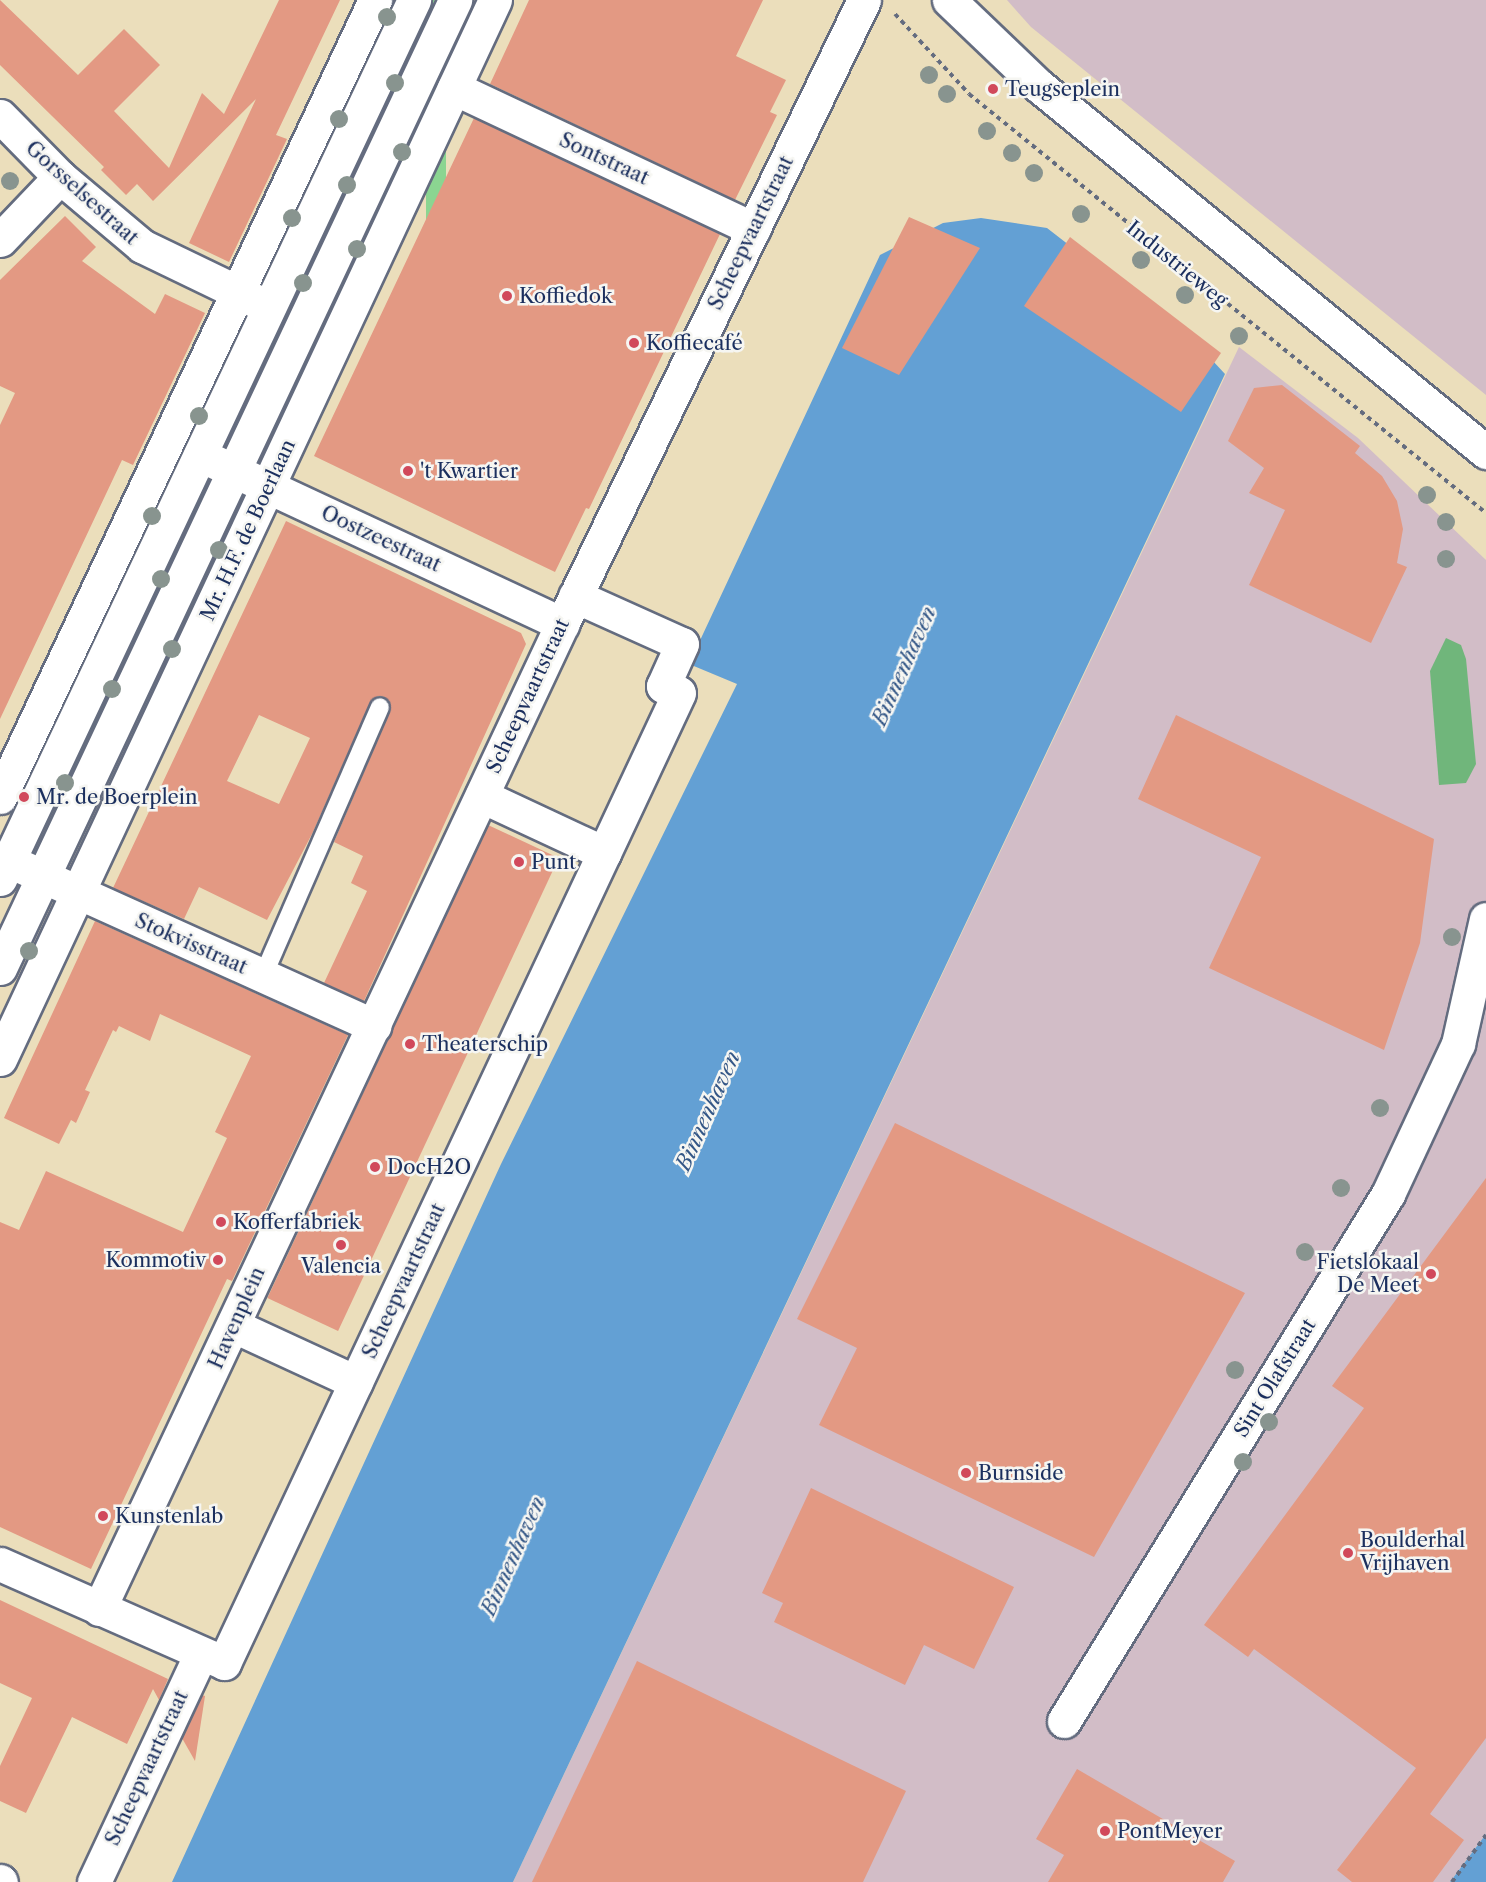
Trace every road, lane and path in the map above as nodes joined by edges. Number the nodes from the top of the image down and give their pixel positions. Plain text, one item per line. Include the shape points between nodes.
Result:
1 (375, 0) edge
2 (414, 0) edge
3 (455, 0) edge
4 (495, 0) edge
5 (949, 0) edge
6 (877, 4) edge
7 (454, 88) junction
8 (0, 116) edge
9 (60, 177) junction
10 (753, 229) junction
11 (0, 240) edge
12 (237, 292) junction
13 (268, 307) junction
14 (1486, 452) edge
15 (200, 455) junction
16 (234, 470) junction
17 (269, 486) junction
18 (1486, 513) edge
19 (569, 610) junction
20 (380, 707) dead end
21 (482, 796) junction
22 (0, 797) edge
23 (604, 853) junction
24 (4, 870) edge
25 (43, 876) junction
26 (77, 892) junction
27 (1486, 919) edge
28 (4, 948) edge
29 (263, 976) junction
30 (374, 1026) junction
31 (0, 1059) edge
32 (234, 1326) junction
33 (356, 1382) junction
34 (0, 1564) edge
35 (99, 1609) junction
36 (201, 1654) junction
37 (1064, 1721) dead end
38 (1486, 1835) edge
39 (94, 1882) edge
40 (1452, 1882) edge

1 - 12 street
2 - 13 street
3 - 16 street, Mr. H.F. de Boerlaan
4 - 7 street, Mr. H.F. de Boerlaan
5 - 14 street via 1039,86
6 - 10 street, Scheepvaartstraat
6 - 18 path, Industrieweg via 969,94
7 - 10 street, Sontstraat
7 - 17 street, Mr. H.F. de Boerlaan
8 - 9 street, Gorsselsestraat
9 - 11 street
9 - 12 street, Gorsselsestraat via 142,246
10 - 19 street, Scheepvaartstraat
12 - 13 street, Gorsselsestraat
12 - 22 street
13 - 15 street
15 - 16 street, Oostzeestraat
15 - 24 street
16 - 17 street, Oostzeestraat
16 - 25 street, Mr. H.F. de Boerlaan
17 - 19 street, Oostzeestraat
17 - 26 street, Mr. H.F. de Boerlaan
19 - 21 street, Scheepvaartstraat
19 - 23 street, Scheepvaartstraat via 682,644 663,686 679,693
20 - 29 lane
21 - 23 street, Scheepvaartstraat
21 - 30 street, Scheepvaartstraat
23 - 33 street, Scheepvaartstraat
24 - 25 street, Stokvisstraat
25 - 26 street, Stokvisstraat
25 - 28 street, Mr. H.F. de Boerlaan
26 - 29 street, Stokvisstraat
26 - 31 street, Mr. H.F. de Boerlaan
27 - 37 street, Sint Olafstraat via 1458,1044 1388,1194
29 - 30 street, Stokvisstraat
30 - 32 street, Havenplein
32 - 33 street, Scheepvaartstraat
32 - 35 street, Havenplein
33 - 36 street, Scheepvaartstraat via 224,1663
34 - 35 street, Scheepvaartstraat
35 - 36 street, Scheepvaartstraat
36 - 39 street, Scheepvaartstraat
38 - 40 path

